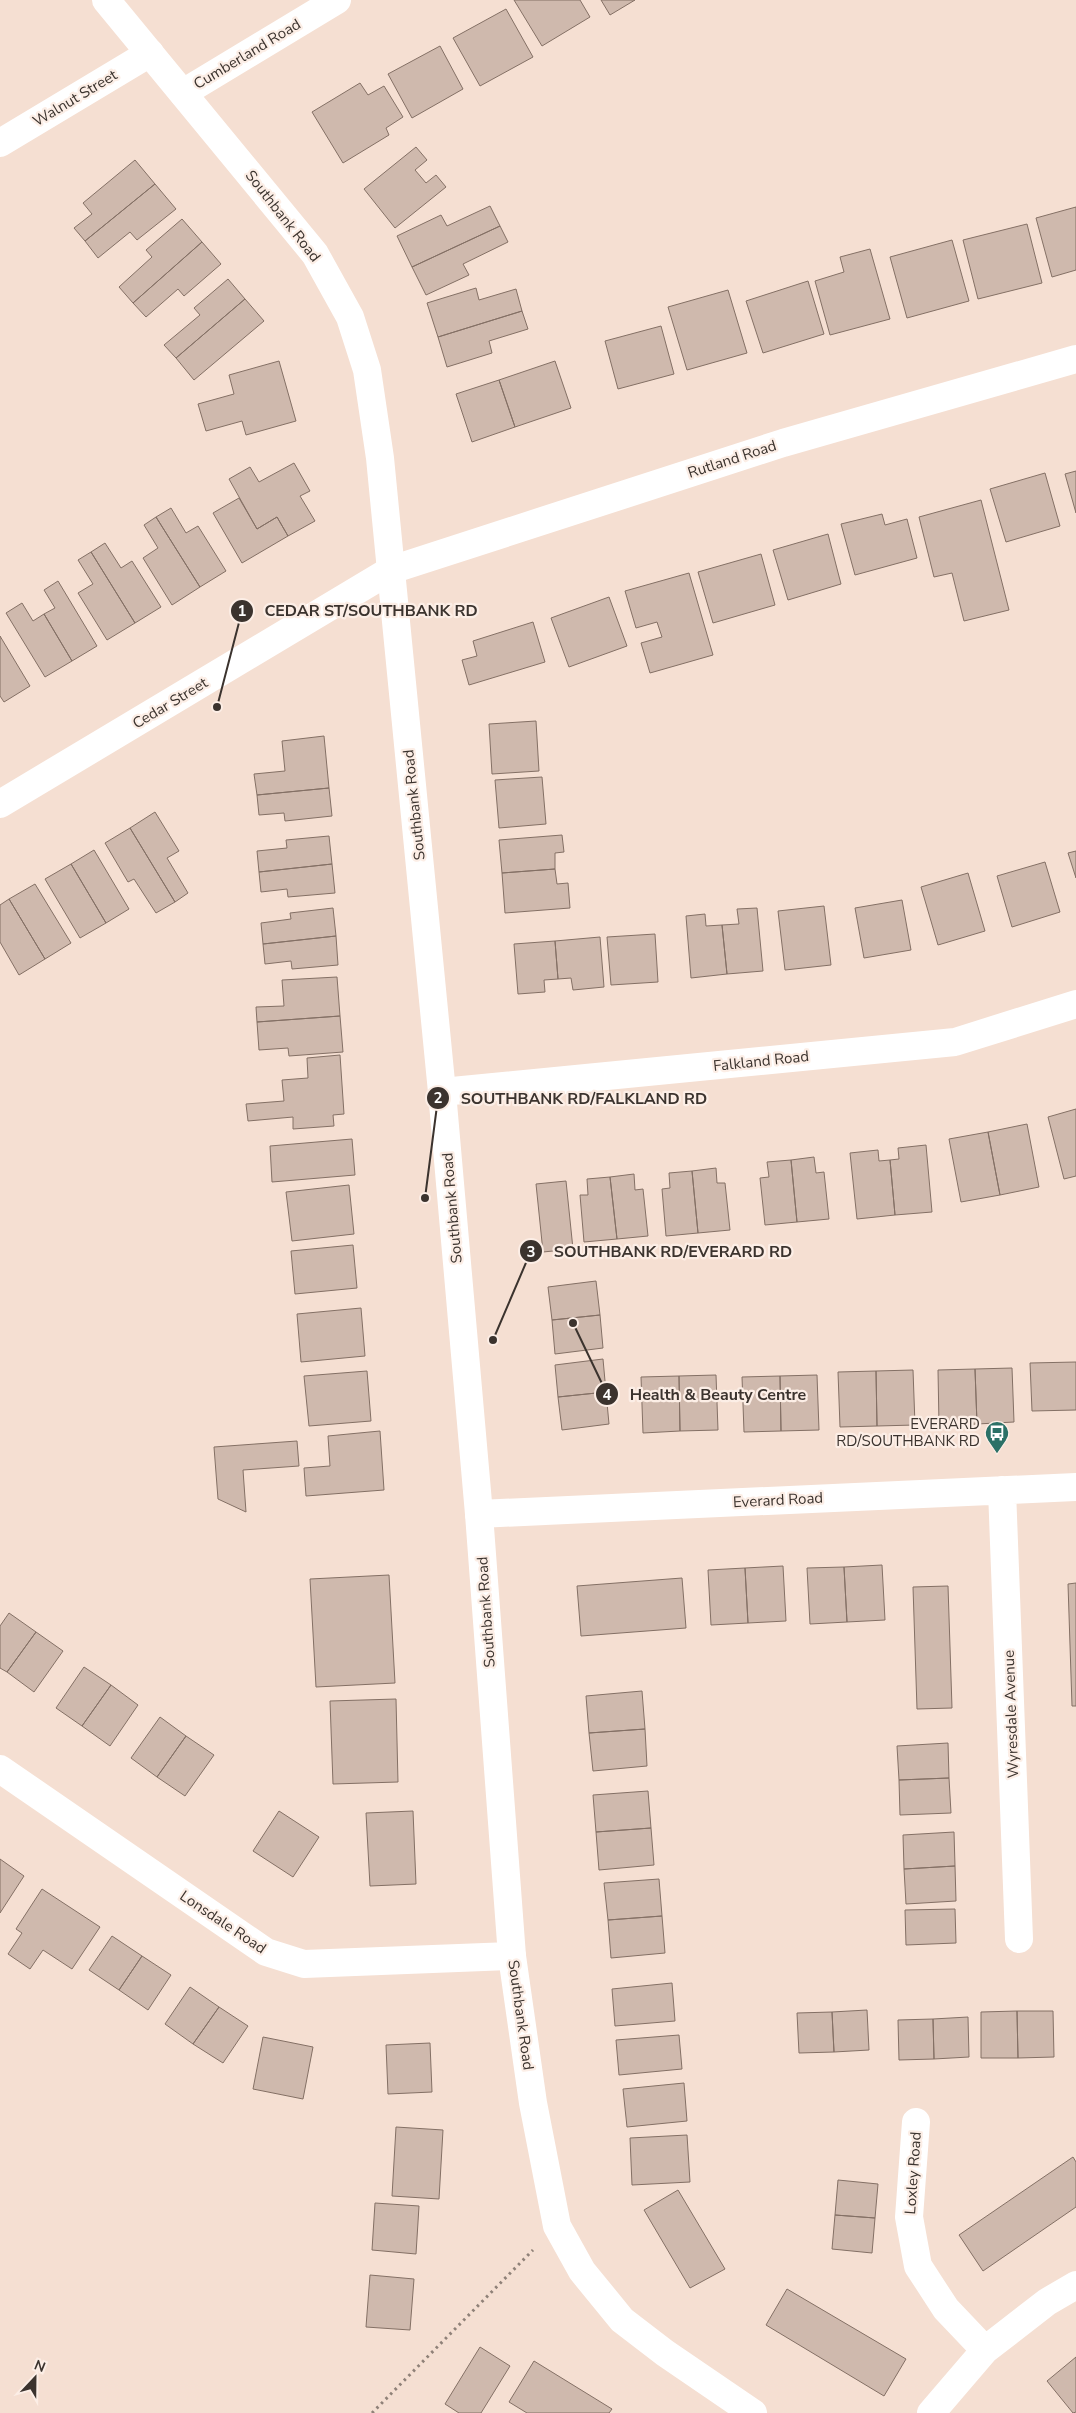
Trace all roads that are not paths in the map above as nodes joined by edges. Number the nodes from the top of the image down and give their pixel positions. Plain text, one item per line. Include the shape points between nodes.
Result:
1 (106, 0) edge
2 (337, 0) edge
3 (150, 53) junction
4 (183, 93) junction
5 (0, 143) edge
6 (1076, 359) edge
7 (391, 570) junction
8 (0, 804) edge
9 (1076, 1004) edge
10 (442, 1092) junction
11 (1076, 1487) edge
12 (1002, 1490) junction
13 (479, 1514) junction
14 (0, 1769) edge
15 (1020, 1938) dead end
16 (512, 1956) junction
17 (916, 2122) dead end
18 (1076, 2285) edge
19 (984, 2350) junction
20 (753, 2413) edge
21 (931, 2413) edge

1 - 3 street, Southbank Road
2 - 4 street, Cumberland Road
3 - 4 street, Southbank Road
3 - 5 street, Walnut Street
4 - 7 street, Southbank Road via 315,254 350,318 367,370
6 - 7 street, Rutland Road via 782,443
7 - 8 street, Cedar Street
7 - 10 street, Southbank Road
9 - 10 street, Falkland Road via 956,1042
10 - 13 street, Southbank Road
11 - 12 street, Everard Road
12 - 13 street, Everard Road
12 - 15 street, Wyresdale Avenue
13 - 16 street, Southbank Road
14 - 16 street, Lonsdale Road via 266,1952 304,1964
16 - 20 street, Southbank Road via 533,2103 557,2226 582,2271 622,2320
17 - 19 street, Loxley Road via 909,2217 918,2266 946,2309
18 - 19 street via 1047,2302
19 - 21 street

